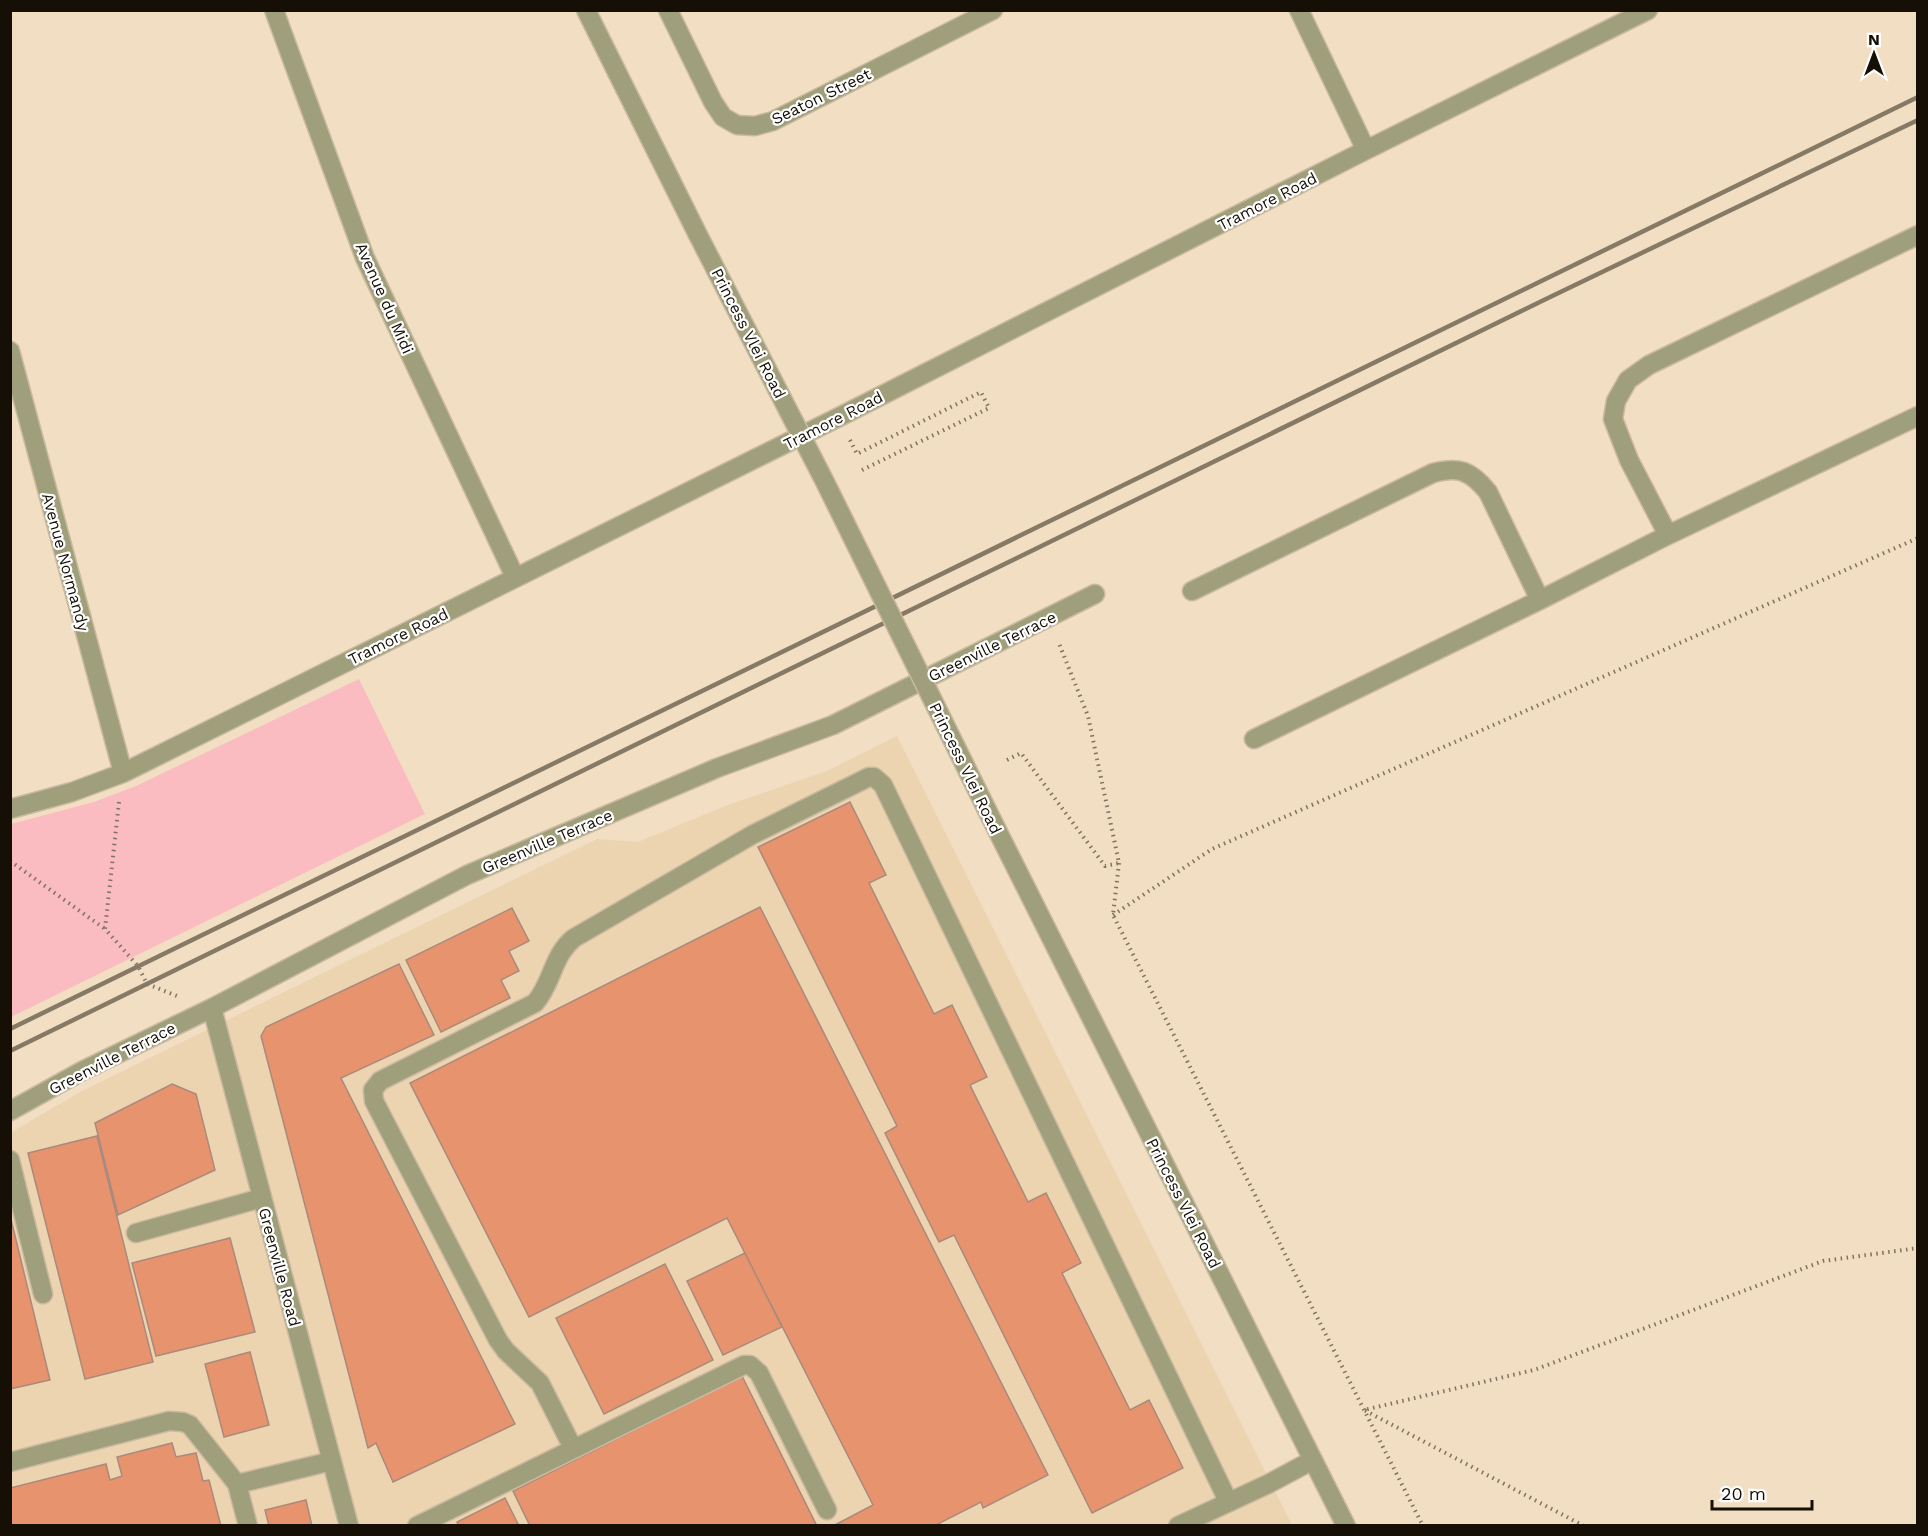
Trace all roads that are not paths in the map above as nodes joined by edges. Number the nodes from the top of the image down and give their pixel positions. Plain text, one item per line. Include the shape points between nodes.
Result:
1 (274, 10) edge
2 (586, 10) edge
3 (668, 10) edge
4 (993, 10) edge
5 (1299, 10) edge
6 (1648, 10) edge
7 (1366, 150) junction
8 (1917, 235) edge
9 (10, 351) edge
10 (17, 406) edge
11 (1917, 416) edge
12 (1668, 535) junction
13 (515, 577) junction
14 (1192, 591) dead end
15 (1095, 594) dead end
16 (1540, 600) junction
17 (1254, 739) dead end
18 (123, 773) junction
19 (10, 809) edge
20 (212, 1008) junction
21 (10, 1111) edge
22 (10, 1160) edge
23 (262, 1198) junction
24 (136, 1233) dead end
25 (43, 1294) dead end
26 (573, 1448) junction
27 (1313, 1460) junction
28 (332, 1461) junction
29 (10, 1462) edge
30 (237, 1484) junction
31 (1228, 1501) junction
32 (827, 1510) dead end
33 (248, 1526) edge
34 (349, 1526) edge
35 (417, 1526) edge
36 (1178, 1526) edge
37 (1346, 1526) edge

1 - 13 street, Avenue du Midi via 365,258
2 - 27 street, Princess Vlei Road, bridge
3 - 4 street, Seaton Street via 723,117 737,125 755,126 773,122
5 - 7 street
6 - 7 street, Tramore Road
7 - 13 street, Tramore Road
8 - 12 street via 1649,365 1628,380 1616,401 1613,419 1629,460
9 - 10 street, Avenue Normandy
10 - 18 street, Avenue Normandy
11 - 12 street
12 - 16 street
13 - 18 street, Tramore Road
14 - 16 street via 1433,473 1449,469 1478,479 1488,492
15 - 20 street, Greenville Terrace via 833,725 717,768 467,875
16 - 17 street
18 - 19 street, Tramore Road
20 - 21 street, Greenville Terrace
20 - 23 street, Greenville Road
22 - 25 street
23 - 24 street
23 - 28 street, Greenville Road
26 - 31 street via 540,1383 498,1340 374,1101 373,1090 380,1081 535,1003 561,951 574,938 752,835 874,777 883,785
26 - 32 street via 738,1366 750,1365 759,1373
26 - 35 street
27 - 31 street
27 - 37 street, Princess Vlei Road
28 - 30 street
28 - 34 street, Greenville Road
29 - 30 street via 176,1420 195,1430
30 - 33 street
31 - 36 street

